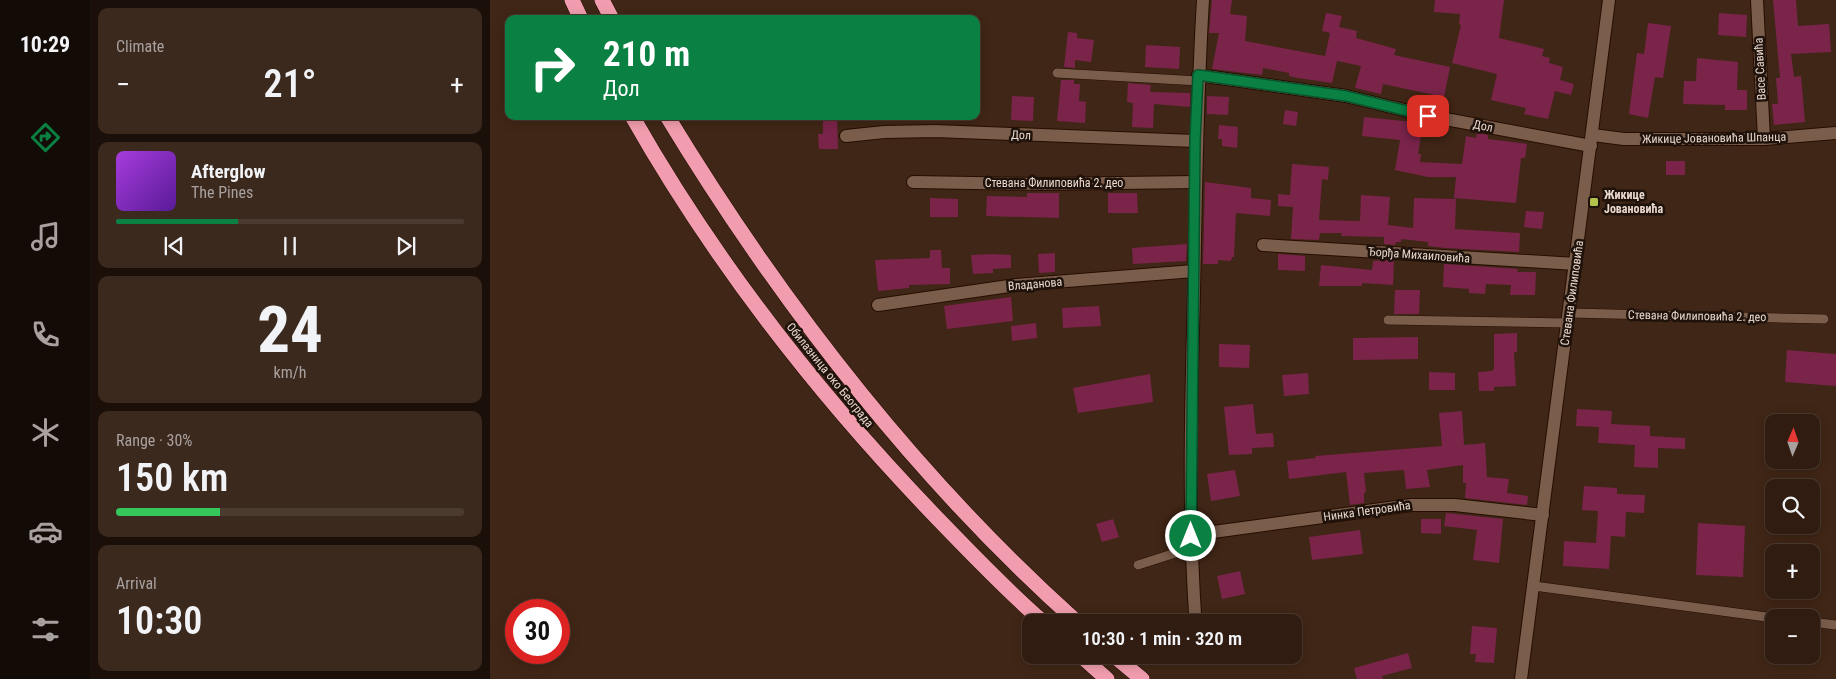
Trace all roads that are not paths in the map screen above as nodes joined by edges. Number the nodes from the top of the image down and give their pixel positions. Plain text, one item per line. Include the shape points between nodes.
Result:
1 (572, 0) edge
2 (602, 0) edge
3 (1203, 0) edge
4 (1610, 0) edge
5 (1757, 0) edge
6 (579, 15) edge
7 (610, 15) edge
8 (1057, 73) dead end
9 (1198, 78) junction
10 (634, 120) edge
11 (669, 120) edge
12 (1836, 133) edge
13 (846, 136) dead end
14 (1764, 139) junction
15 (1195, 141) junction
16 (1592, 141) junction
17 (913, 182) dead end
18 (1196, 182) junction
19 (1263, 245) dead end
20 (1576, 264) junction
21 (1194, 271) junction
22 (878, 305) dead end
23 (1569, 318) junction
24 (1824, 319) dead end
25 (1388, 320) dead end
26 (1543, 515) junction
27 (1191, 542) junction
28 (1138, 565) dead end
29 (1534, 586) junction
30 (1035, 614) edge
31 (1069, 614) edge
32 (1195, 614) dead end
33 (1765, 617) edge
34 (1820, 623) edge
35 (1836, 625) edge
36 (1090, 664) edge
37 (1124, 664) edge
38 (1107, 679) edge
39 (1142, 679) edge
40 (1521, 679) edge

1 - 6 highway
2 - 7 highway
3 - 9 street
4 - 16 street, Стевана Филиповића
5 - 14 street, Васе Савића
8 - 9 lane
9 - 15 street
9 - 16 street, Дол via 1346,96 1428,116
10 - 30 highway, Обилазница око Београда via 698,225 800,364 905,485
11 - 31 highway, Обилазница око Београда via 749,245 858,390 981,529
12 - 14 street, Жикице Јовановића Шпанца
13 - 15 street, Дол via 934,131
14 - 16 street, Жикице Јовановића Шпанца
15 - 18 street
16 - 20 street, Стевана Филиповића
17 - 18 street, Стевана Филиповића 2. део
18 - 21 street
19 - 20 street, Ђорђа Михаиловића
20 - 23 street, Стевана Филиповића
21 - 22 street, Владанова via 1016,285
21 - 27 street
23 - 24 lane, Стевана Филиповића 2. део
23 - 25 lane, Стевана Филиповића 2. део
23 - 26 street, Стевана Филиповића
26 - 27 street, Нинка Петровића via 1455,505 1412,505
26 - 29 street, Стевана Филиповића
27 - 28 lane
27 - 32 street
29 - 33 lane
29 - 40 street, Стевана Филиповића
34 - 35 lane
36 - 38 highway
37 - 39 highway

